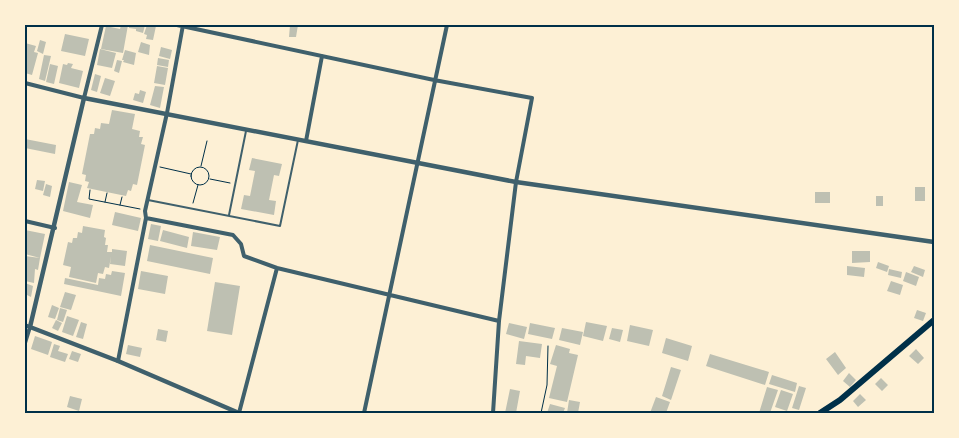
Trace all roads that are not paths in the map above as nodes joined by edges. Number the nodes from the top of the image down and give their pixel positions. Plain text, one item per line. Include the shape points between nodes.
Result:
1 (102, 25) edge
2 (177, 25) edge
3 (447, 25) edge
4 (183, 26) edge
5 (322, 56) junction
6 (434, 80) junction
7 (25, 84) edge
8 (84, 98) junction
9 (167, 113) junction
10 (246, 129) junction
11 (298, 139) junction
12 (306, 141) junction
13 (416, 162) junction
14 (516, 182) junction
15 (148, 200) junction
16 (229, 216) junction
17 (146, 218) junction
18 (25, 221) edge
19 (54, 228) junction
20 (934, 242) edge
21 (277, 268) junction
22 (388, 296) junction
23 (934, 320) edge
24 (499, 321) junction
25 (27, 326) edge
26 (25, 343) edge
27 (118, 361) junction
28 (239, 413) edge
29 (364, 413) edge
30 (492, 413) edge
31 (820, 413) edge

1 - 8 street
2 - 4 street
3 - 6 street
4 - 5 street
4 - 9 street
5 - 6 street
5 - 12 street
6 - 13 street
6 - 14 street via 532,98
7 - 8 street
8 - 9 street
8 - 19 street
9 - 10 street
9 - 15 street
10 - 11 street
10 - 16 lane
11 - 12 street
11 - 16 lane via 280,226
12 - 13 street
13 - 14 street
13 - 22 street
14 - 20 street
14 - 24 street
15 - 16 lane
15 - 17 street
17 - 21 street via 233,235 241,244 244,256
17 - 27 street
18 - 19 street
19 - 25 street
21 - 22 street
21 - 28 street
22 - 24 street
22 - 29 street
23 - 31 highway via 840,400
24 - 30 street
25 - 26 street
25 - 27 street
27 - 28 street

